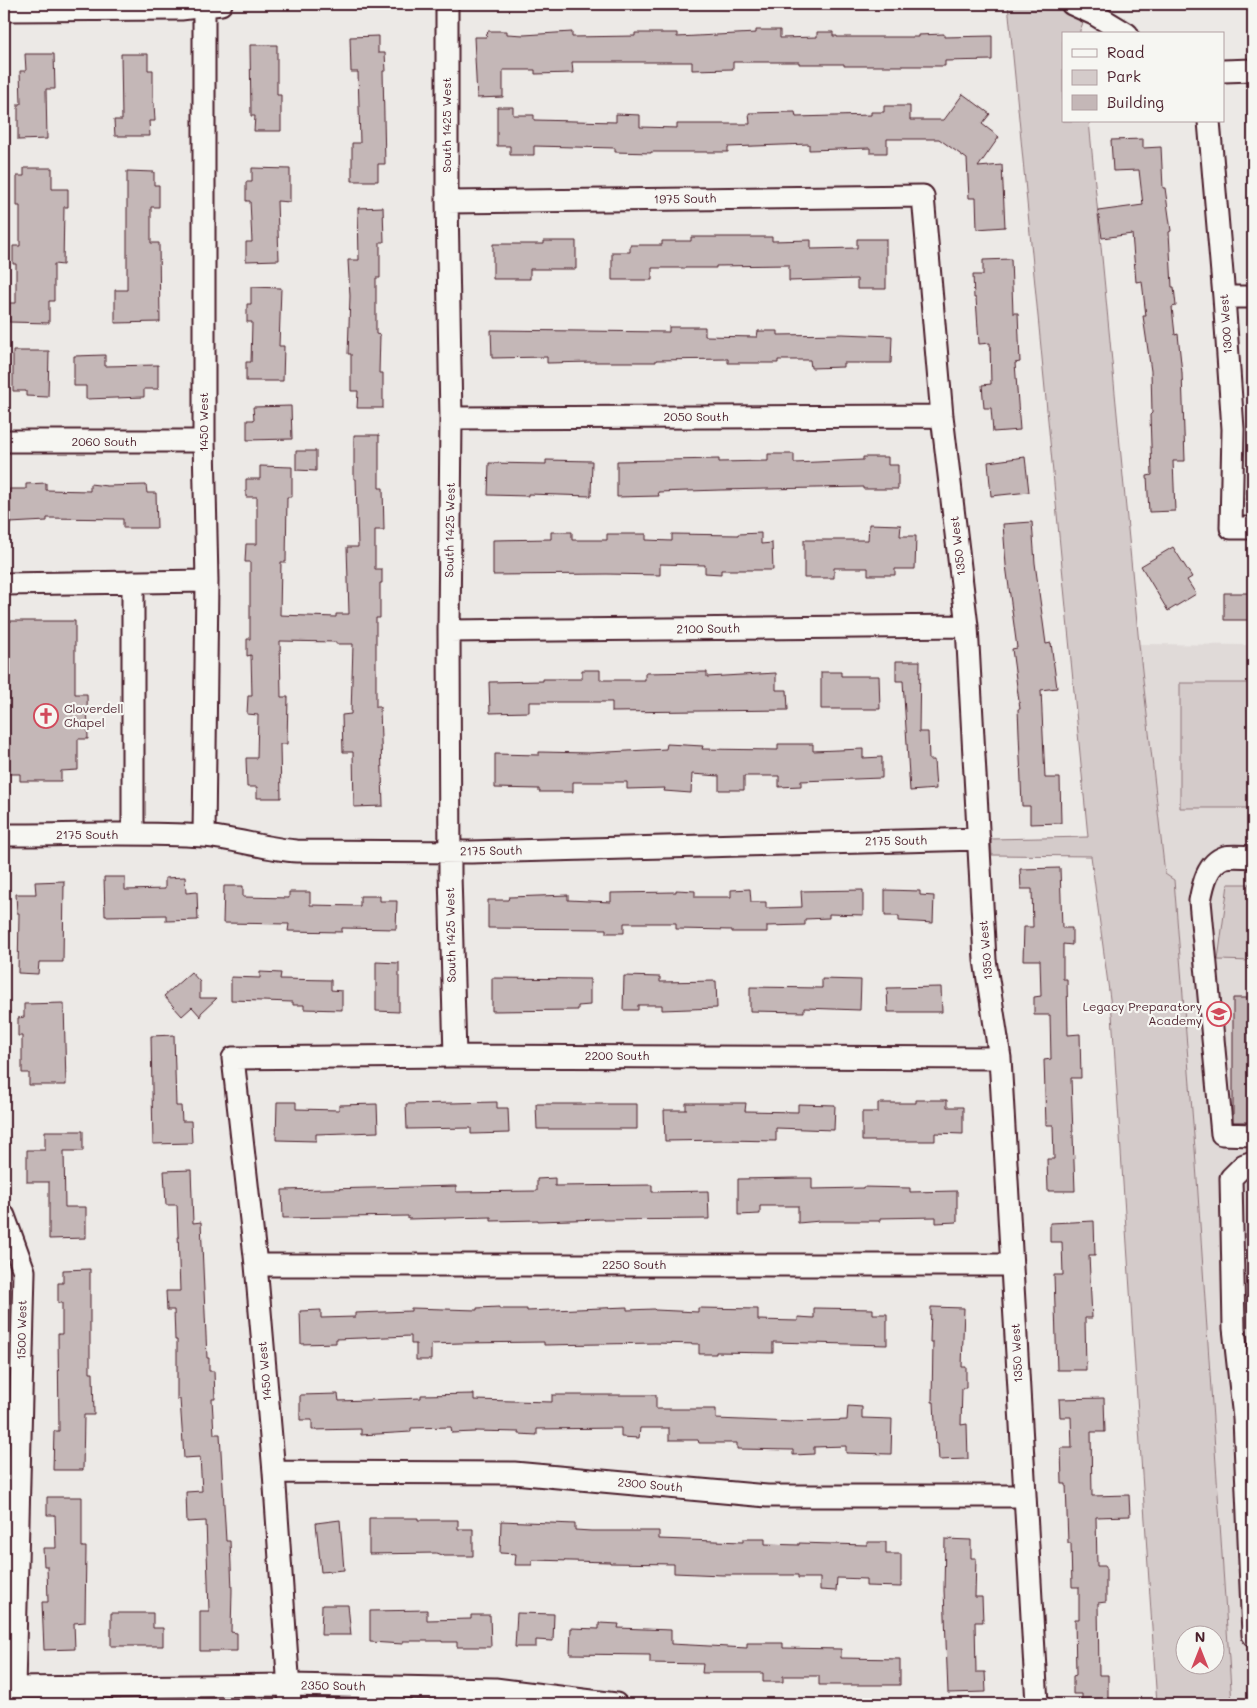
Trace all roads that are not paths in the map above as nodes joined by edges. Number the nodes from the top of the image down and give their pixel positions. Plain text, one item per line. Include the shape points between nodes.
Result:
1 (447, 4) edge
2 (1072, 4) edge
3 (213, 5) edge
4 (4, 10) edge
5 (1123, 32) edge
6 (1253, 70) edge
7 (1224, 71) edge
8 (1209, 122) edge
9 (923, 196) joint
10 (447, 202) junction
11 (1224, 297) junction
12 (1253, 297) edge
13 (942, 416) junction
14 (451, 418) junction
15 (4, 442) edge
16 (204, 442) junction
17 (1253, 528) edge
18 (207, 581) junction
19 (132, 582) junction
20 (4, 584) edge
21 (967, 626) junction
22 (449, 631) junction
23 (133, 834) junction
24 (4, 835) edge
25 (204, 836) junction
26 (979, 839) junction
27 (451, 852) junction
28 (1253, 857) edge
29 (455, 1056) junction
30 (233, 1058) joint
31 (1000, 1058) junction
32 (1253, 1135) edge
33 (1253, 1162) edge
34 (4, 1216) edge
35 (256, 1265) junction
36 (1012, 1265) junction
37 (1248, 1418) edge
38 (274, 1472) junction
39 (1025, 1496) junction
40 (1253, 1635) edge
41 (14, 1688) joint
42 (289, 1694) edge
43 (616, 1704) edge
44 (1037, 1704) edge

1 - 10 street, South 1425 West
2 - 5 street
3 - 4 street via 182,9
3 - 16 street, 1450 West
6 - 7 street
8 - 11 street, 1300 West
9 - 10 street, 1975 South
9 - 13 street, 1350 West
10 - 14 street, South 1425 West
11 - 12 street
11 - 17 street, 1300 West via 1233,429 1231,528
13 - 14 street, 2050 South
13 - 21 street, 1350 West
14 - 22 street, South 1425 West
15 - 16 street, 2060 South
16 - 18 street, 1450 West
18 - 19 street
18 - 25 street, 1450 West
19 - 20 street
19 - 23 street
21 - 22 street, 2100 South
21 - 26 street, 1350 West
22 - 27 street, South 1425 West
23 - 24 street, 2175 South
23 - 25 street, 2175 South
25 - 27 street, 2175 South via 279,850
26 - 27 street, 2175 South
26 - 31 street, 1350 West via 985,960
27 - 29 street, South 1425 West
28 - 32 street via 1226,857 1214,862 1204,880 1200,901 1222,1134
29 - 30 street, 2200 South
29 - 31 street, 2200 South
30 - 35 street, 1450 West
31 - 36 street, 1350 West
33 - 37 street via 1244,1165 1232,1178 1234,1328
34 - 41 street, 1500 West via 24,1271
35 - 36 street, 2250 South
35 - 38 street, 1450 West
36 - 39 street, 1350 West
37 - 40 street
38 - 39 street, 2300 South via 514,1472 767,1496
38 - 42 street, 1450 West
39 - 44 street, 1350 West
41 - 42 street, 2350 South
42 - 43 street, 2350 South via 495,1689

